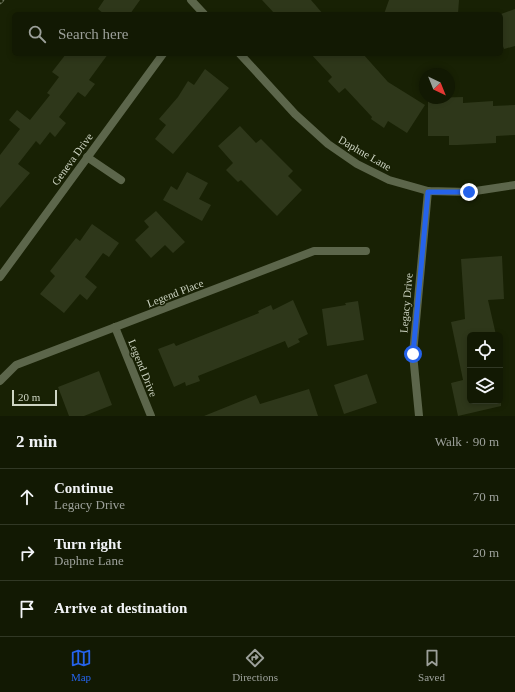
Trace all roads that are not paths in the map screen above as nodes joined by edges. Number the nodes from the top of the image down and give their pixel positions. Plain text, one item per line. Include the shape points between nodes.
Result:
1 (191, 0) edge
2 (200, 12) edge
3 (162, 56) edge
4 (242, 56) edge
5 (87, 157) junction
6 (121, 180) dead end
7 (515, 185) edge
8 (428, 192) junction
9 (366, 251) dead end
10 (0, 276) edge
11 (115, 327) junction
12 (0, 381) edge
13 (151, 416) edge
14 (419, 416) edge

1 - 2 street
3 - 5 street, Geneva Drive
4 - 8 street, Daphne Lane via 295,114 328,144 357,164 389,180
5 - 6 street
5 - 10 street, Geneva Drive
7 - 8 street, Daphne Lane via 469,192
8 - 14 street, Legacy Drive via 413,354
9 - 11 street, Legend Place via 314,251
11 - 12 street, Legend Place via 16,365
11 - 13 street, Legend Drive

